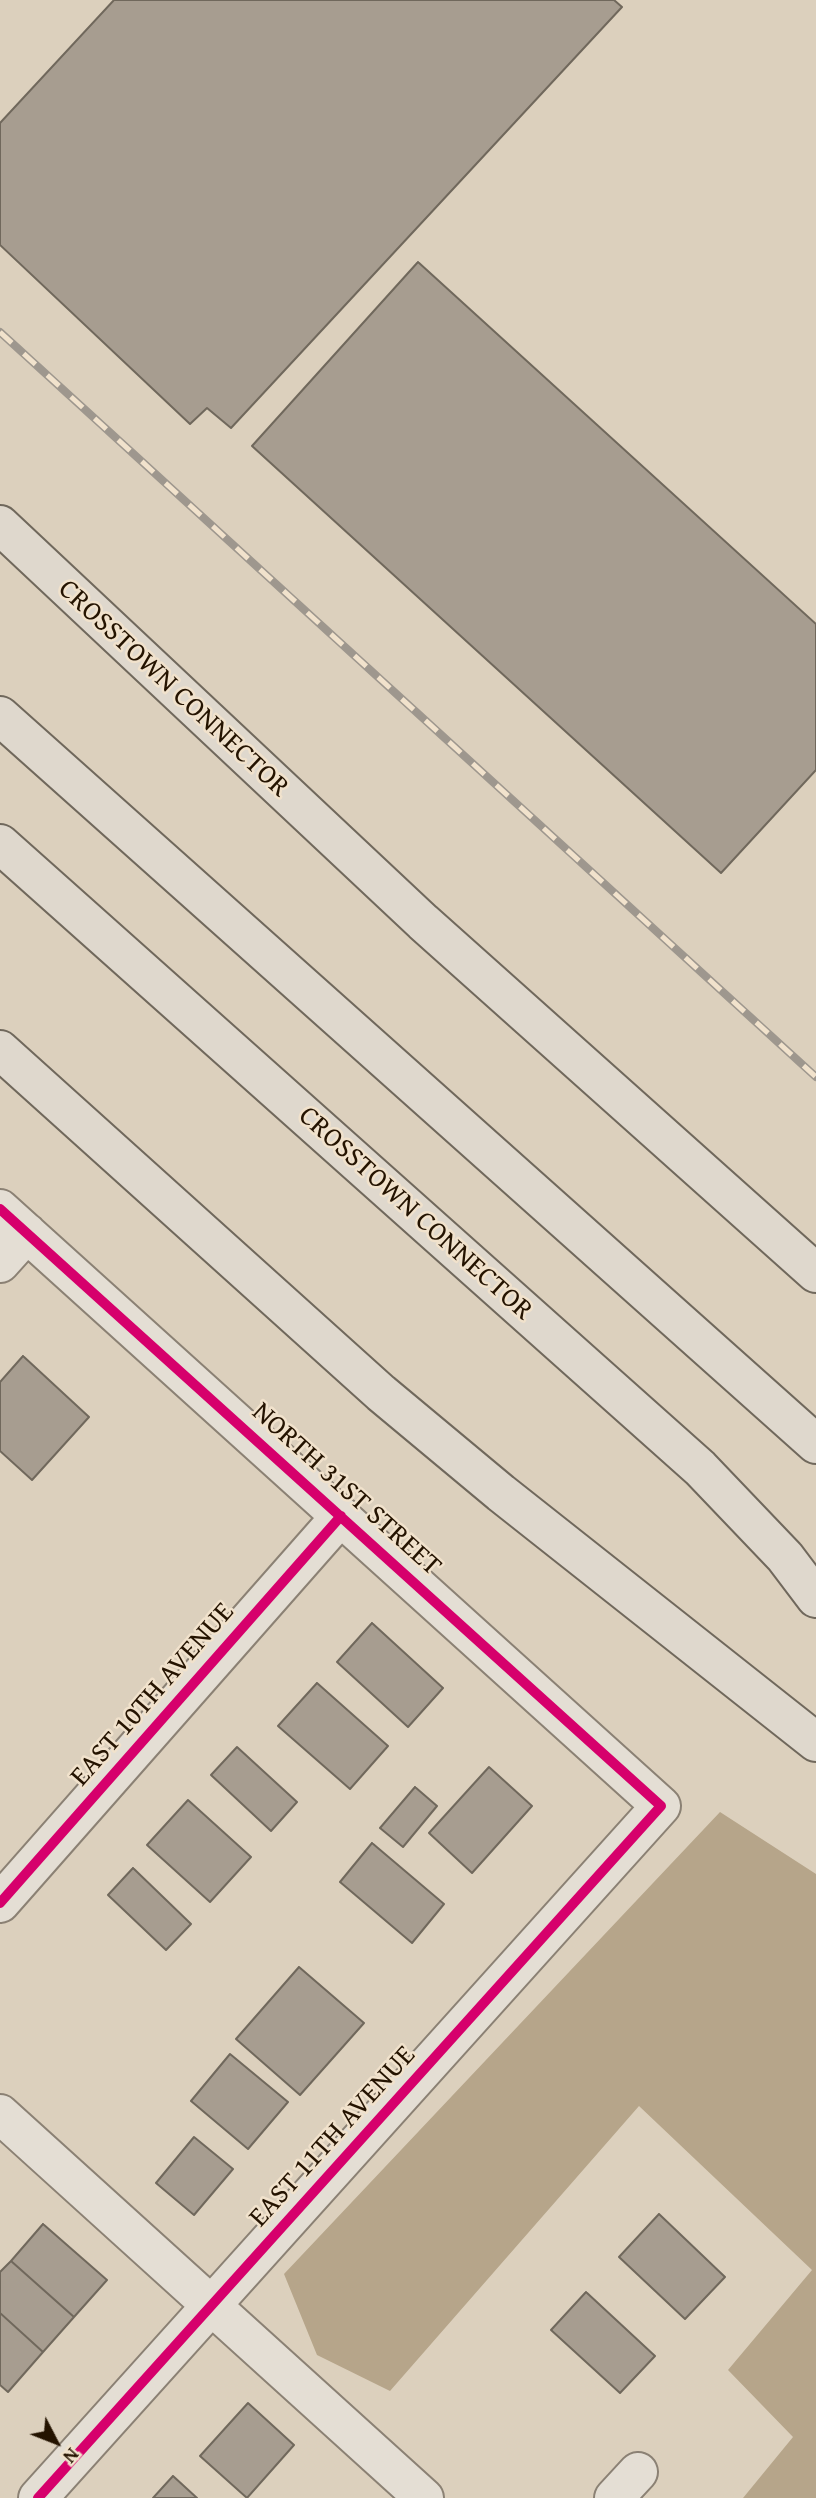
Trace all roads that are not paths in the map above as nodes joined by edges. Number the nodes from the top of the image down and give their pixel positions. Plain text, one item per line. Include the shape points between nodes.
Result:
1 (8, 535) edge
2 (0, 716) edge
3 (0, 844) edge
4 (0, 1050) edge
5 (13, 1221) edge
6 (0, 1263) edge
7 (816, 1273) edge
8 (816, 1444) edge
9 (341, 1516) junction
10 (816, 1598) edge
11 (816, 1742) edge
12 (661, 1806) joint
13 (0, 1903) edge
14 (0, 2114) edge
15 (213, 2305) junction
16 (38, 2498) edge
17 (424, 2498) edge

1 - 7 highway, CROSSTOWN CONNECTOR via 423,922
2 - 8 highway
3 - 10 highway, CROSSTOWN CONNECTOR via 700,1468 785,1557
4 - 11 highway via 381,1393
5 - 6 street
5 - 9 street, NORTH 31ST STREET
9 - 12 street, NORTH 31ST STREET
9 - 13 street, EAST 10TH AVENUE
12 - 15 street, EAST 11TH AVENUE
14 - 15 street
15 - 16 street, EAST 11TH AVENUE
15 - 17 street

